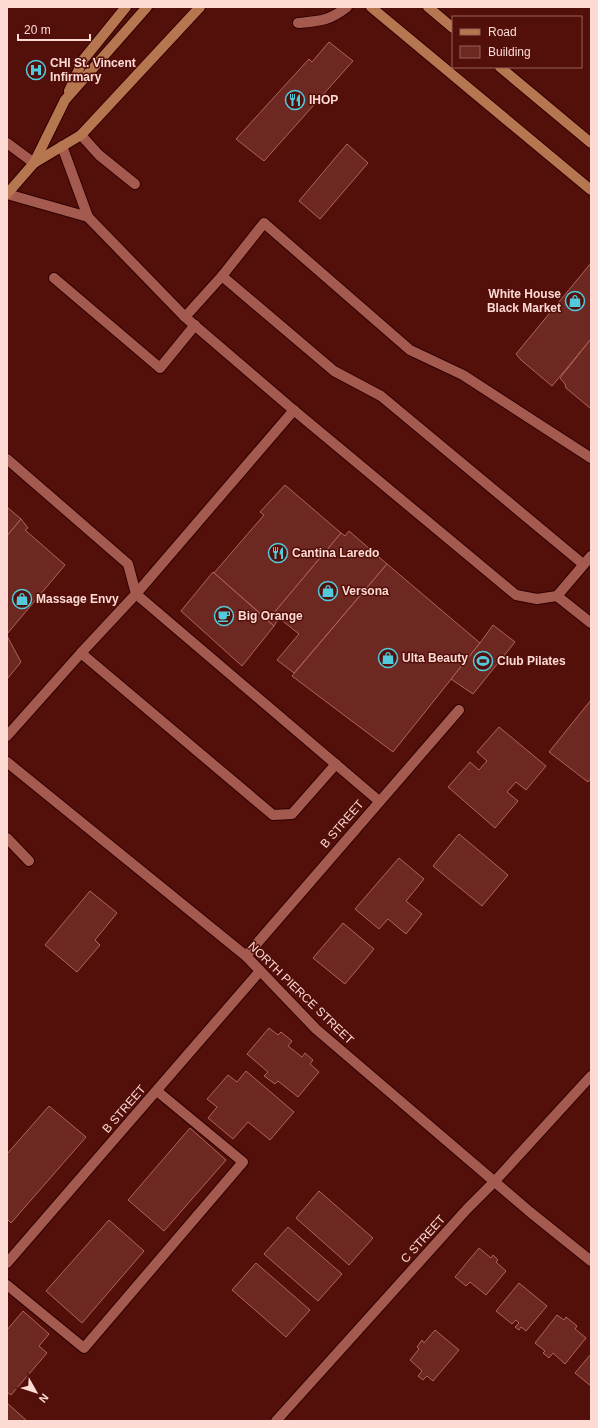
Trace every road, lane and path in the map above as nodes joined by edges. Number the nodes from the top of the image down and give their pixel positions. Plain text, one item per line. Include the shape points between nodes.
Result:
1 (126, 7) edge
2 (147, 7) edge
3 (200, 7) edge
4 (347, 7) edge
5 (370, 7) edge
6 (428, 7) edge
7 (298, 23) dead end
8 (452, 27) edge
9 (501, 68) edge
10 (65, 100) junction
11 (81, 135) junction
12 (7, 143) edge
13 (591, 143) edge
14 (62, 146) junction
15 (34, 163) junction
16 (135, 184) dead end
17 (591, 190) edge
18 (7, 194) edge
19 (88, 217) junction
20 (222, 276) junction
21 (54, 278) dead end
22 (185, 317) junction
23 (195, 325) junction
24 (294, 410) junction
25 (591, 458) edge
26 (7, 459) edge
27 (591, 556) edge
28 (583, 564) junction
29 (136, 594) junction
30 (557, 596) junction
31 (591, 623) edge
32 (81, 653) junction
33 (459, 710) dead end
34 (7, 736) edge
35 (7, 762) edge
36 (336, 764) junction
37 (379, 801) junction
38 (7, 838) edge
39 (29, 861) dead end
40 (246, 956) junction
41 (260, 971) junction
42 (591, 1076) edge
43 (157, 1091) junction
44 (495, 1182) junction
45 (591, 1262) edge
46 (7, 1263) edge
47 (7, 1285) edge
48 (276, 1421) edge

1 - 10 main road via 83,60
2 - 10 main road
3 - 11 main road
4 - 7 street via 337,15 322,21
5 - 17 main road
6 - 8 main road
9 - 13 main road
10 - 15 main road
11 - 14 main road
11 - 16 street via 99,155
12 - 15 street
14 - 15 main road
14 - 19 street
15 - 18 main road
18 - 19 street
19 - 22 street
20 - 22 street
20 - 25 street via 264,223 410,350 463,375
20 - 28 street via 334,371 381,396
21 - 23 street via 160,368
22 - 23 street
23 - 24 street
24 - 29 street
24 - 30 street via 516,595 537,599
26 - 29 street via 128,564
27 - 28 street
28 - 30 street
29 - 32 street
29 - 36 street
30 - 31 street
32 - 34 street
32 - 36 street via 273,815 292,814
33 - 37 street, B STREET
35 - 40 street, NORTH PIERCE STREET
36 - 37 street
37 - 40 street, B STREET
38 - 39 street
40 - 41 street, NORTH PIERCE STREET
41 - 43 street, B STREET
41 - 44 street, NORTH PIERCE STREET via 316,1029
42 - 44 street, C STREET
43 - 46 street, B STREET
43 - 47 street via 243,1162 84,1348
44 - 45 street, NORTH PIERCE STREET
44 - 48 street, C STREET via 467,1209

